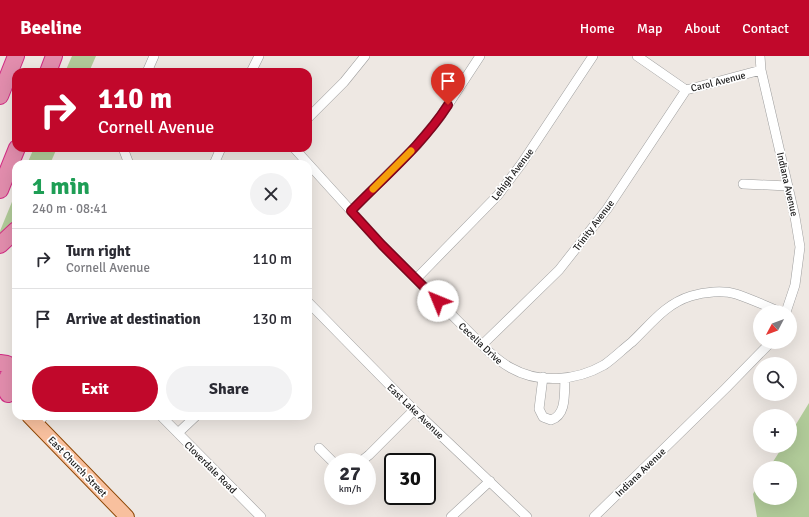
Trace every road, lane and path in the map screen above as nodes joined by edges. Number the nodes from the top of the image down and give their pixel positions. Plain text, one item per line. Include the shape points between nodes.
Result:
1 (16, 56) edge
2 (54, 56) edge
3 (154, 56) edge
4 (259, 56) edge
5 (365, 56) edge
6 (480, 56) edge
7 (593, 56) edge
8 (637, 56) edge
9 (760, 56) edge
10 (50, 68) edge
11 (149, 68) edge
12 (253, 68) edge
13 (761, 70) junction
14 (686, 90) junction
15 (0, 96) edge
16 (312, 114) edge
17 (298, 152) edge
18 (12, 160) edge
19 (305, 160) edge
20 (312, 168) edge
21 (743, 184) dead end
22 (788, 186) junction
23 (0, 190) edge
24 (351, 211) junction
25 (12, 234) edge
26 (0, 245) edge
27 (416, 279) junction
28 (763, 305) edge
29 (788, 305) edge
30 (312, 309) edge
31 (482, 346) junction
32 (763, 349) edge
33 (8, 364) edge
34 (543, 377) junction
35 (565, 378) junction
36 (8, 394) edge
37 (414, 410) junction
38 (39, 420) edge
39 (165, 420) edge
40 (192, 420) edge
41 (178, 433) junction
42 (319, 448) dead end
43 (324, 453) edge
44 (371, 453) edge
45 (490, 481) junction
46 (127, 517) edge
47 (261, 517) edge
48 (451, 517) edge
49 (527, 517) edge
50 (594, 517) edge

1 - 15 highway
2 - 10 highway
3 - 11 street
4 - 12 street
5 - 16 street via 344,82
6 - 24 street via 440,117 417,145
7 - 27 street, Lehigh Avenue via 522,163 498,194
8 - 14 street, Carol Avenue
9 - 13 street, Indiana Avenue
13 - 14 street, Carol Avenue
13 - 22 street, Indiana Avenue
14 - 31 street, Trinity Avenue via 607,209 559,270
17 - 19 street, Cecelia Drive
18 - 23 highway
20 - 24 street, Cecelia Drive
21 - 22 street
22 - 29 street, Indiana Avenue via 800,247 795,285
24 - 27 street, Cecelia Drive
25 - 26 highway
27 - 31 street, Cecelia Drive
28 - 35 street, Cecelia Drive via 735,294 717,292 692,296 666,308 605,364 588,373
30 - 37 street, East Lake Avenue
31 - 34 street, Cecelia Drive via 512,369
32 - 50 street, Indiana Avenue
33 - 36 highway via 5,387
34 - 35 street, Cecelia Drive
34 - 35 street via 539,408 543,417 550,420 559,416 563,408
37 - 44 street
37 - 45 street, East Lake Avenue
38 - 46 main road, East Church Street
39 - 41 street, Cloverdale Road
40 - 41 street
41 - 47 street, Cloverdale Road
42 - 43 street
45 - 48 street
45 - 49 street, East Lake Avenue

